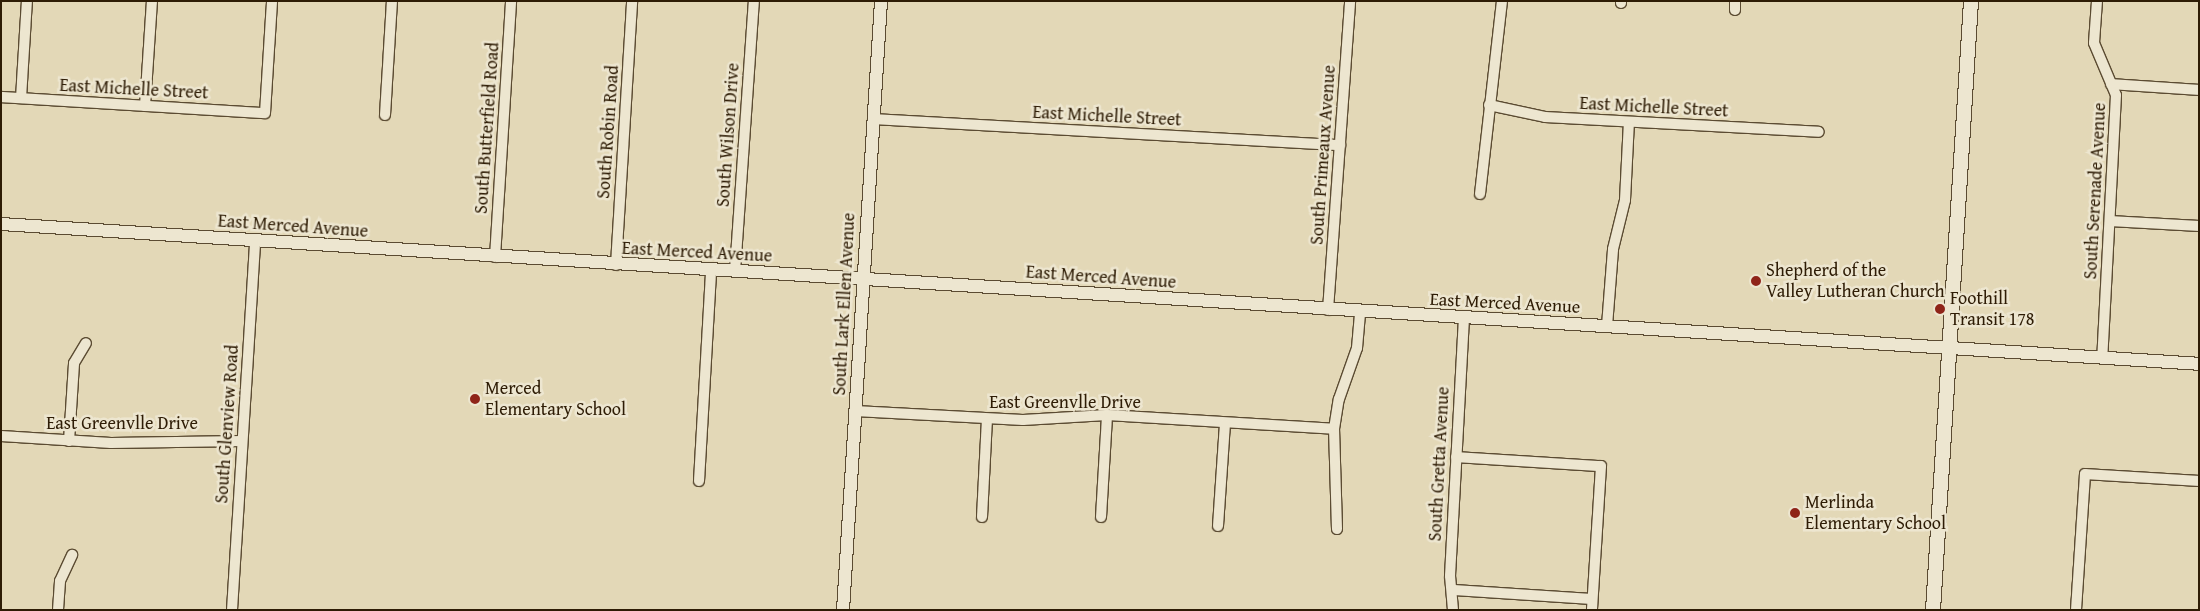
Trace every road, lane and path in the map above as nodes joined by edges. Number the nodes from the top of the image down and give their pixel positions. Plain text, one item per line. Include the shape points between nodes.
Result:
1 (27, 1) edge
2 (152, 1) edge
3 (272, 1) edge
4 (392, 1) edge
5 (511, 1) edge
6 (632, 1) edge
7 (754, 1) edge
8 (882, 1) edge
9 (1350, 1) edge
10 (1502, 1) edge
11 (1971, 1) edge
12 (2097, 1) edge
13 (2111, 84) junction
14 (2199, 90) edge
15 (1, 97) edge
16 (21, 98) junction
17 (1489, 105) junction
18 (145, 106) junction
19 (385, 115) dead end
20 (873, 119) junction
21 (1629, 122) junction
22 (1818, 132) dead end
23 (1340, 145) junction
24 (1480, 194) dead end
25 (2110, 221) junction
26 (1, 224) edge
27 (2199, 226) edge
28 (255, 241) junction
29 (495, 257) junction
30 (616, 265) junction
31 (711, 270) junction
32 (735, 271) junction
33 (862, 279) junction
34 (1328, 310) junction
35 (1360, 312) junction
36 (1464, 319) junction
37 (1607, 326) junction
38 (86, 343) dead end
39 (1949, 347) junction
40 (2102, 358) junction
41 (2199, 364) edge
42 (856, 411) junction
43 (1107, 415) junction
44 (987, 419) junction
45 (1225, 424) junction
46 (1334, 429) junction
47 (1, 436) edge
48 (69, 441) junction
49 (242, 441) junction
50 (1456, 457) junction
51 (2199, 481) edge
52 (699, 482) dead end
53 (982, 517) dead end
54 (1101, 517) dead end
55 (1218, 526) dead end
56 (1337, 530) dead end
57 (72, 555) dead end
58 (1454, 590) junction
59 (1592, 599) junction
60 (58, 610) edge
61 (232, 610) edge
62 (843, 610) edge
63 (1453, 610) edge
64 (1592, 610) edge
65 (1933, 610) edge
66 (2076, 610) edge

1 - 16 street
2 - 18 street
3 - 18 street, East Michelle Street via 265,113
4 - 19 street
5 - 29 street, South Butterfield Road
6 - 30 street, South Robin Road
7 - 32 street, South Wilson Drive
8 - 20 street, South Lark Ellen Avenue
9 - 23 street, South Primeaux Avenue
10 - 17 street via 1499,50
11 - 39 main road
12 - 13 street, South Serenade Avenue via 2094,43
13 - 14 street
13 - 25 street, South Serenade Avenue via 2116,95
15 - 16 street, East Michelle Street
16 - 18 street, East Michelle Street
17 - 21 street, East Michelle Street via 1546,117
17 - 24 street
20 - 23 street, East Michelle Street
20 - 33 street, South Lark Ellen Avenue
21 - 22 street, East Michelle Street
21 - 37 street via 1624,200 1613,249
23 - 34 street, South Primeaux Avenue
25 - 27 street
25 - 40 street, South Serenade Avenue
26 - 28 street, East Merced Avenue
28 - 29 street, East Merced Avenue
28 - 49 street, South Glenview Road
29 - 30 street, East Merced Avenue
30 - 31 street, East Merced Avenue
31 - 32 street, East Merced Avenue
31 - 52 street
32 - 33 street, East Merced Avenue
33 - 34 street, East Merced Avenue
33 - 42 street, South Lark Ellen Avenue
34 - 35 street, East Merced Avenue
35 - 36 street, East Merced Avenue
35 - 46 street via 1357,348 1339,399
36 - 37 street, East Merced Avenue
36 - 50 street, South Gretta Avenue
37 - 39 street, East Merced Avenue
38 - 48 street via 74,363
39 - 40 street, East Merced Avenue
39 - 65 main road
40 - 41 street, East Merced Avenue
42 - 44 street, East Greenvlle Drive
42 - 62 street, South Lark Ellen Avenue
43 - 44 street, East Greenvlle Drive
43 - 45 street, East Greenvlle Drive
43 - 54 street
44 - 53 street
45 - 46 street, East Greenvlle Drive
45 - 55 street
46 - 56 street
47 - 48 street, East Greenvlle Drive
48 - 49 street, East Greenvlle Drive
49 - 61 street, South Glenview Road
50 - 58 street, South Gretta Avenue via 1450,576
50 - 59 street via 1602,466
51 - 66 street via 2085,474
57 - 60 street via 60,581
58 - 59 street
58 - 63 street, South Gretta Avenue
59 - 64 street

